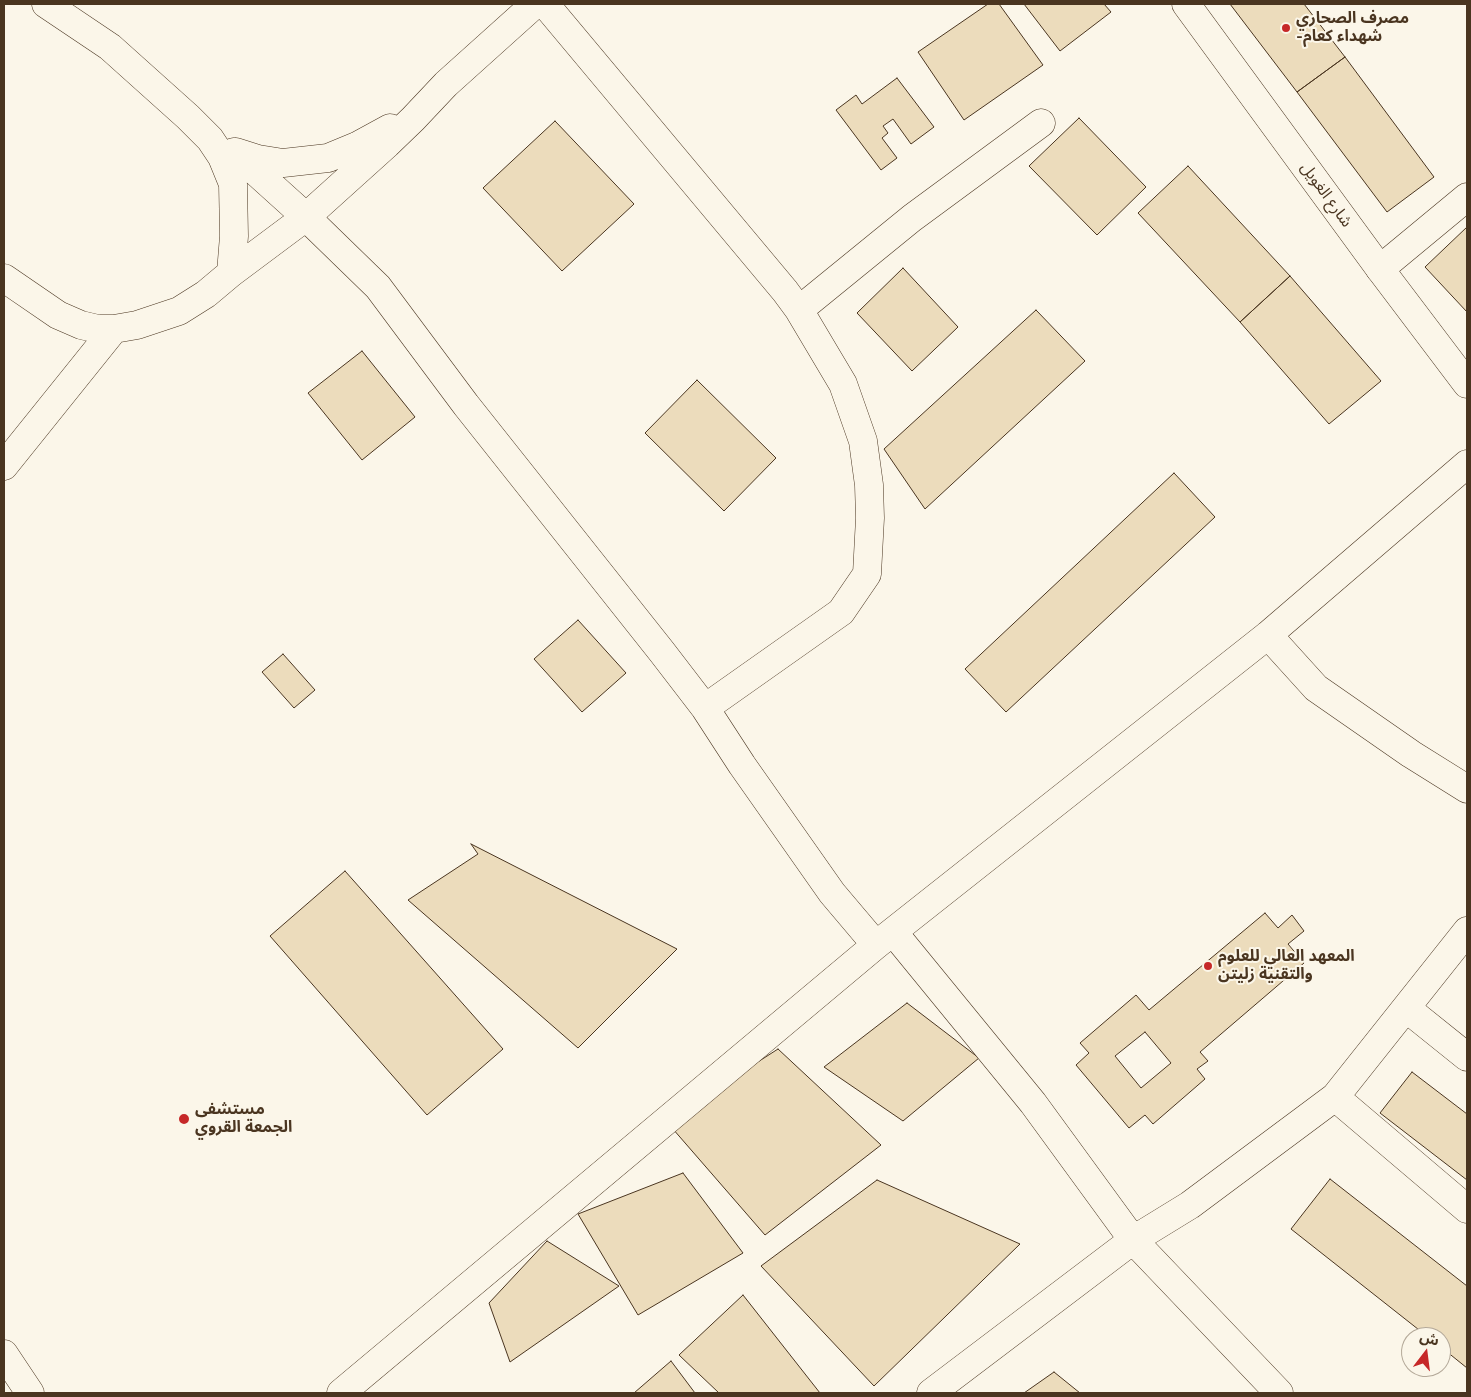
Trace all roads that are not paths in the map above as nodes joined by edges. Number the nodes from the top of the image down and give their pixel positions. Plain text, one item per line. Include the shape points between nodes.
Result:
1 (535, 4) edge
2 (545, 4) edge
3 (1186, 4) edge
4 (60, 8) edge
5 (414, 119) junction
6 (1041, 123) dead end
7 (222, 146) junction
8 (1467, 197) edge
9 (306, 217) junction
10 (1380, 269) junction
11 (231, 273) junction
12 (4, 278) edge
13 (799, 310) junction
14 (114, 329) junction
15 (1467, 384) edge
16 (1467, 464) edge
17 (4, 466) edge
18 (1268, 635) junction
19 (705, 708) junction
20 (1467, 789) edge
21 (1467, 931) edge
22 (885, 939) junction
23 (1406, 1008) junction
24 (1467, 1057) edge
25 (1334, 1097) junction
26 (1467, 1209) edge
27 (1133, 1240) junction
28 (4, 1354) edge
29 (30, 1393) edge
30 (342, 1393) edge
31 (931, 1393) edge
32 (1279, 1393) edge

1 - 5 street via 446,84
2 - 13 street
3 - 10 street, شارع الغويل
4 - 7 street via 110,47
5 - 7 street via 328,158 283,163 258,159
5 - 9 street
6 - 13 street via 912,218
7 - 9 street
7 - 11 street via 222,157 233,184
8 - 10 street
9 - 11 street
9 - 19 street via 378,287 466,405
10 - 15 street, شارع الغويل
11 - 14 street via 179,311
12 - 14 street via 58,315 98,329
13 - 19 street via 843,384 863,441 869,484 867,574 841,612
14 - 17 street
16 - 18 street
18 - 20 street via 1316,688
18 - 22 street
19 - 22 street via 832,893
21 - 23 street
22 - 27 street via 1033,1103
22 - 30 street
23 - 24 street
23 - 25 street
25 - 26 street
25 - 27 street via 1190,1205
27 - 31 street
27 - 32 street
28 - 29 street

